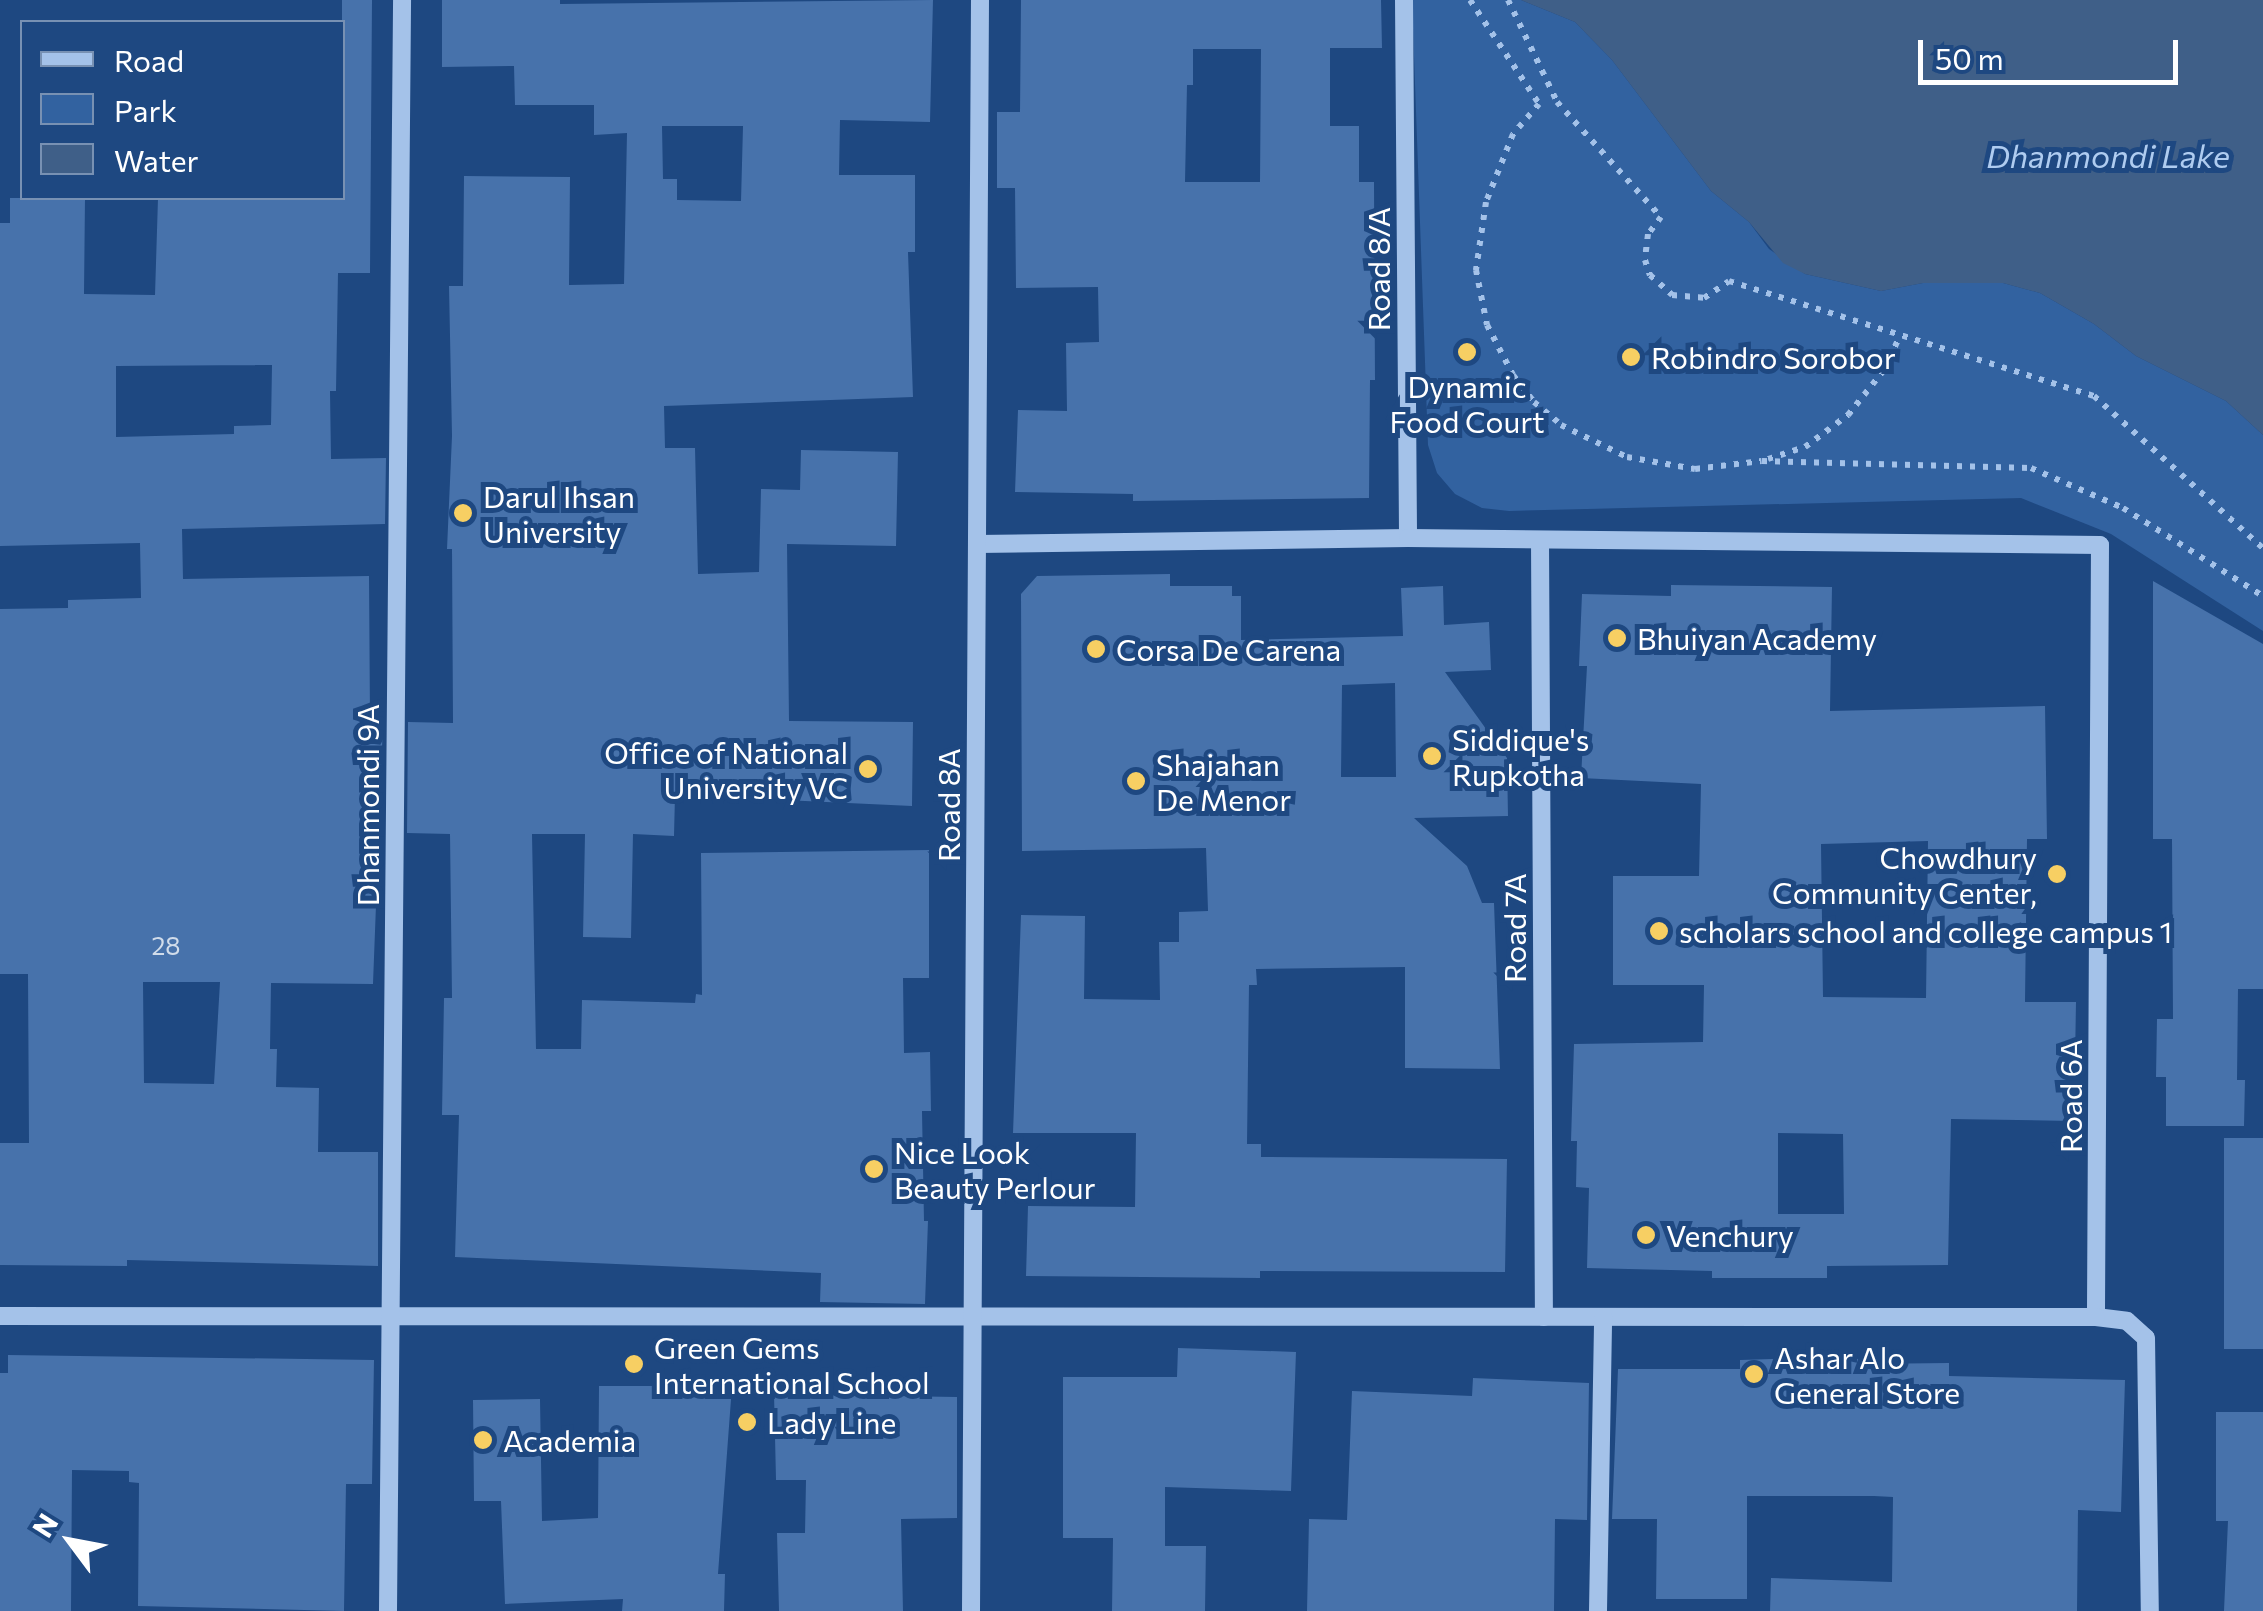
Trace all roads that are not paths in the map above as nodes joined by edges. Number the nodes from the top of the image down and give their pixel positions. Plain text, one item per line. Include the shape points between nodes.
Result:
1 (402, 0) edge
2 (980, 0) edge
3 (1404, 0) edge
4 (1408, 538) junction
5 (1540, 540) junction
6 (977, 544) junction
7 (0, 1316) edge
8 (390, 1316) junction
9 (972, 1316) junction
10 (1544, 1316) junction
11 (1603, 1317) junction
12 (2096, 1317) junction
13 (388, 1611) edge
14 (971, 1611) edge
15 (1598, 1611) edge
16 (2150, 1611) edge

1 - 8 street, Dhanmondi 9A
2 - 6 street, Road 8A
3 - 4 street, Road 8/A
4 - 5 street
4 - 6 street
5 - 10 street, Road 7A
5 - 12 street, Road 6A via 2100,546
6 - 9 street, Road 8A
7 - 8 street
8 - 9 street
8 - 13 street, Dhanmondi 9A
9 - 10 street
9 - 14 street, Road 8A
10 - 11 street
11 - 12 street
11 - 15 street
12 - 16 street via 2127,1321 2146,1338

